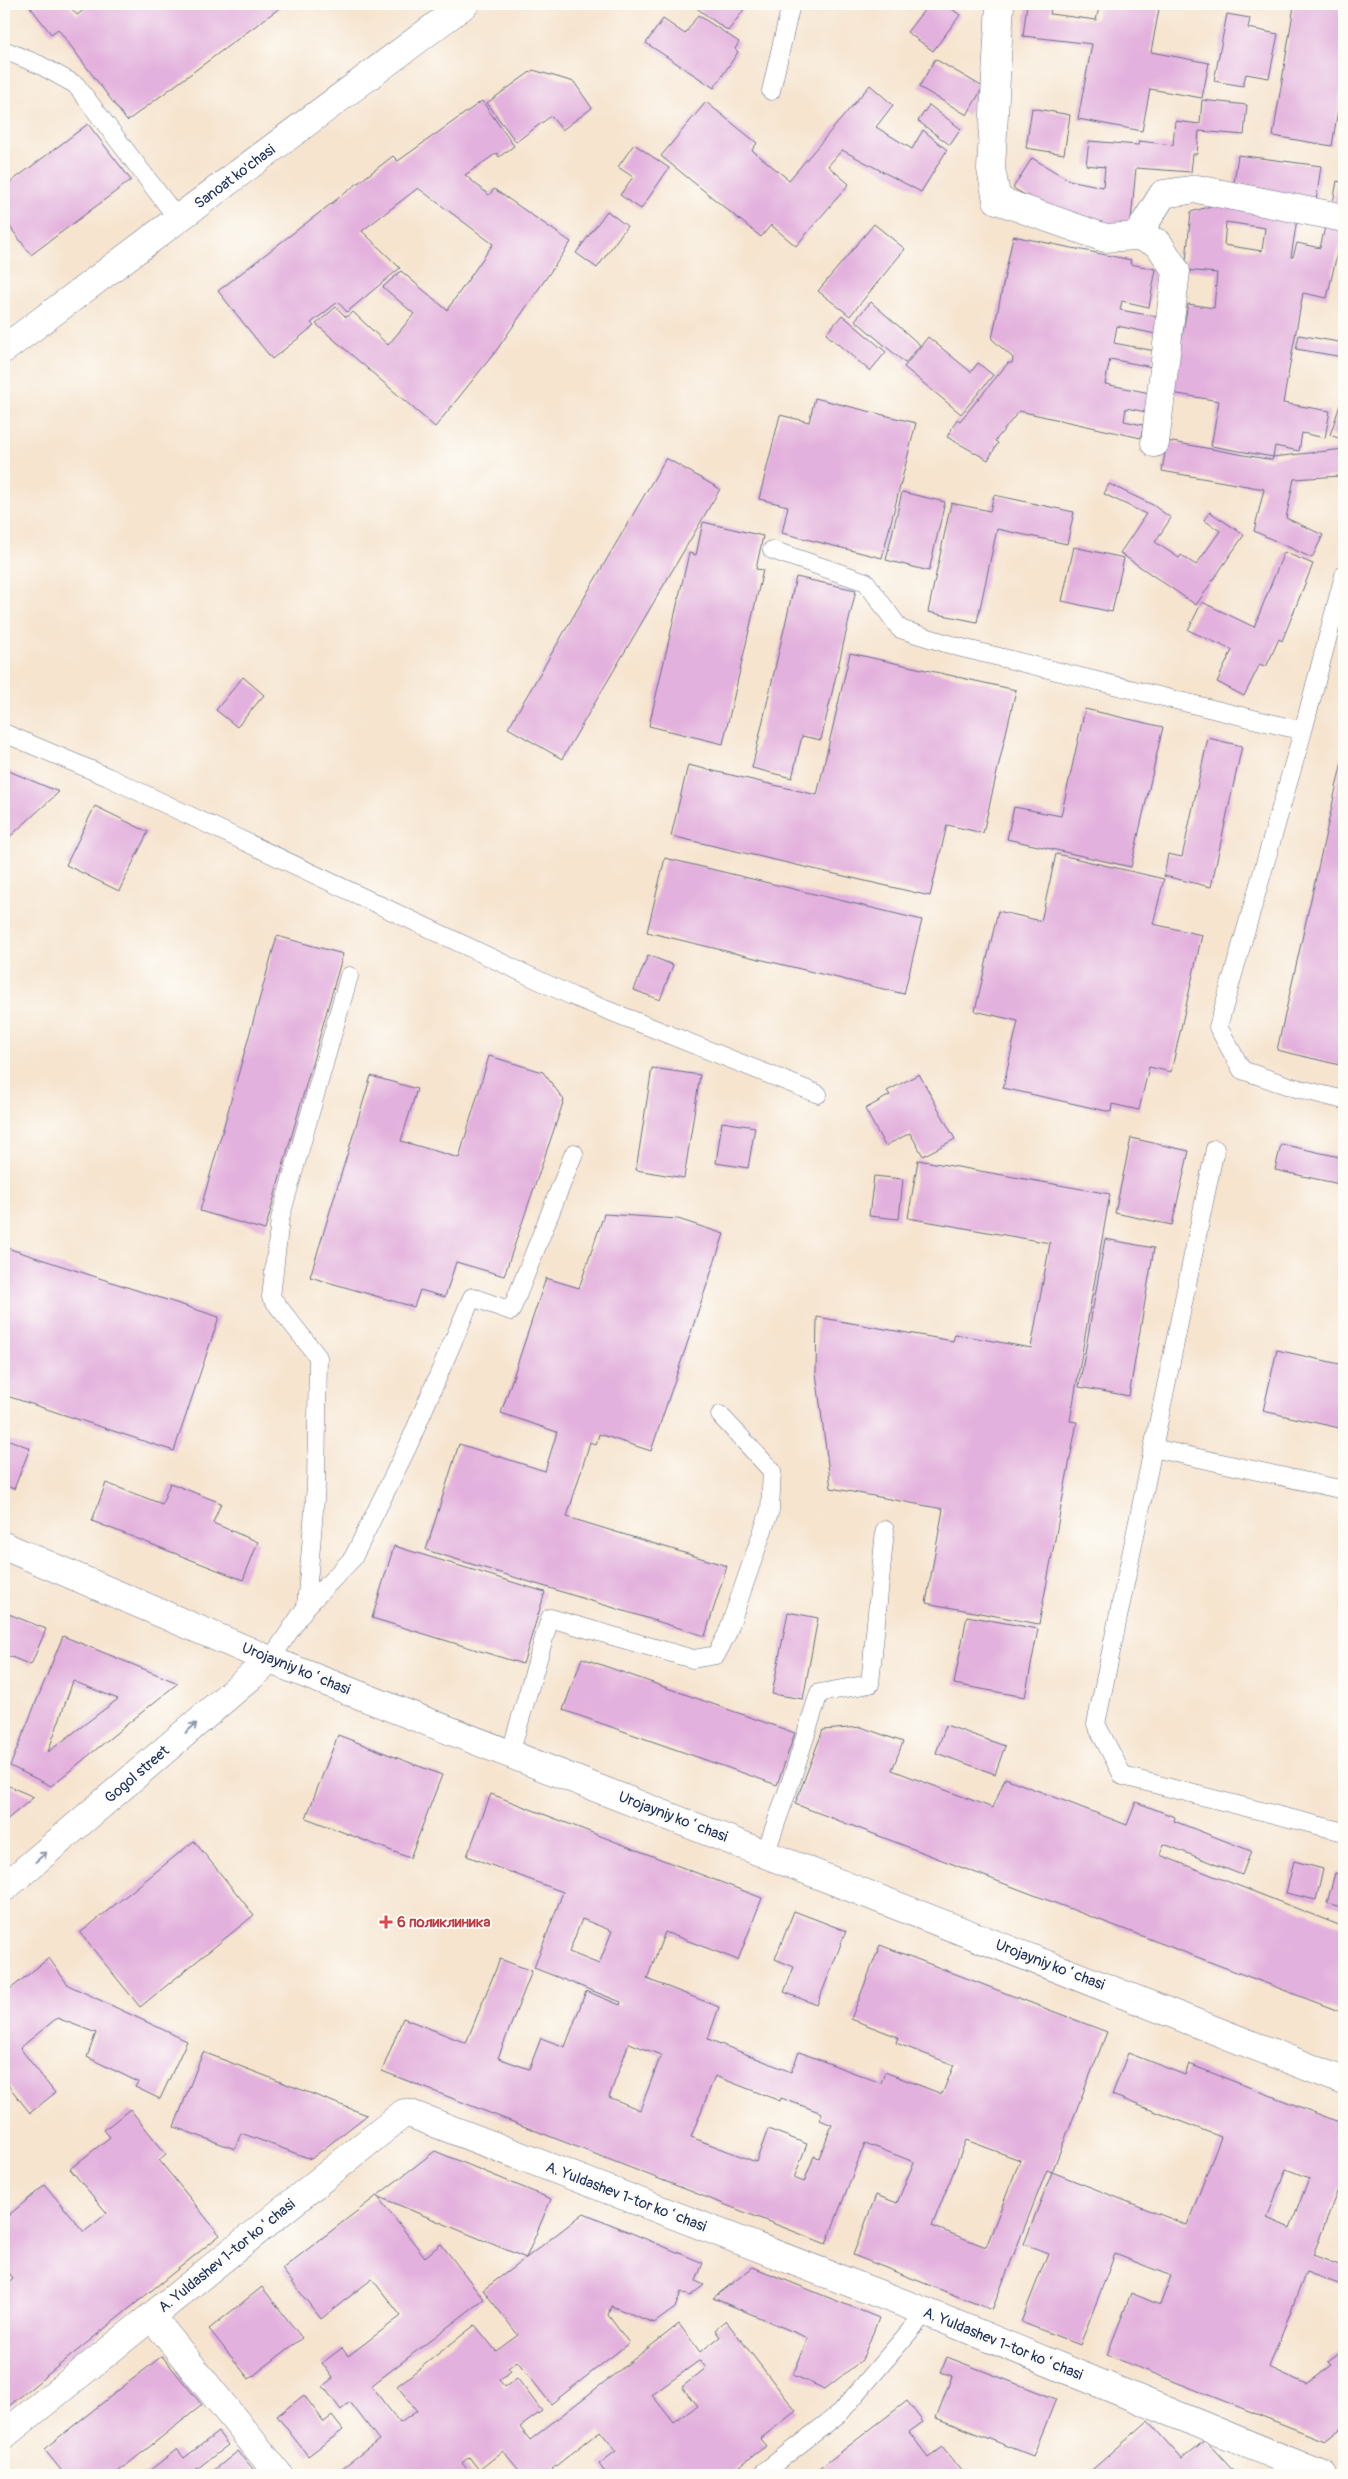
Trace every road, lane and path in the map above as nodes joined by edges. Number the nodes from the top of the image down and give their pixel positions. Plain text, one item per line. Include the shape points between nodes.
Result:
1 (465, 4) edge
2 (791, 4) edge
3 (1000, 4) edge
4 (4, 50) edge
5 (771, 91) dead end
6 (177, 218) junction
7 (1344, 218) edge
8 (1136, 236) junction
9 (4, 348) edge
10 (1155, 443) dead end
11 (772, 550) dead end
12 (1344, 574) edge
13 (1303, 731) junction
14 (4, 733) edge
15 (349, 976) dead end
16 (818, 1094) dead end
17 (1344, 1100) edge
18 (1215, 1149) dead end
19 (574, 1153) dead end
20 (720, 1415) dead end
21 (1153, 1448) junction
22 (1344, 1490) edge
23 (885, 1530) dead end
24 (4, 1546) edge
25 (306, 1607) junction
26 (270, 1660) junction
27 (510, 1754) junction
28 (1344, 1832) edge
29 (765, 1854) junction
30 (4, 1888) edge
31 (1344, 2081) edge
32 (926, 2312) junction
33 (152, 2317) junction
34 (4, 2435) edge
35 (279, 2475) edge
36 (760, 2475) edge
37 (1323, 2475) edge

1 - 6 street, Sanoat ko'chasi
2 - 5 lane
3 - 8 street via 991,169 997,200 1105,238
4 - 6 lane via 76,85
6 - 9 street, Sanoat ko'chasi
7 - 8 street via 1197,189 1163,194
8 - 10 street via 1158,243 1176,271
11 - 13 lane via 866,582 900,629 958,647
12 - 13 lane
13 - 17 lane via 1218,1027 1242,1070
14 - 16 lane via 117,782 572,996
15 - 25 lane via 280,1219 272,1298 318,1357 316,1486
18 - 21 lane
19 - 25 lane via 511,1311 472,1297 408,1446 353,1558
20 - 27 lane via 772,1471 770,1510 727,1634 716,1656 693,1659 550,1618
21 - 22 lane
21 - 28 lane via 1096,1724 1123,1776
23 - 29 lane via 870,1684 819,1693
24 - 26 street, Urоjayniy koʻchasi
25 - 26 lane
26 - 27 street, Urоjayniy koʻchasi
30 -> 26 street, Gogol street
27 - 29 street, Urоjayniy koʻchasi
29 - 31 street, Urоjayniy koʻchasi
32 - 33 street, A. Yuldashev 1-tor koʻchasi via 404,2114
32 - 36 lane via 840,2413
32 - 37 street, A. Yuldashev 1-tor koʻchasi
33 - 34 street, A. Yuldashev 1-tor koʻchasi
33 - 35 street

